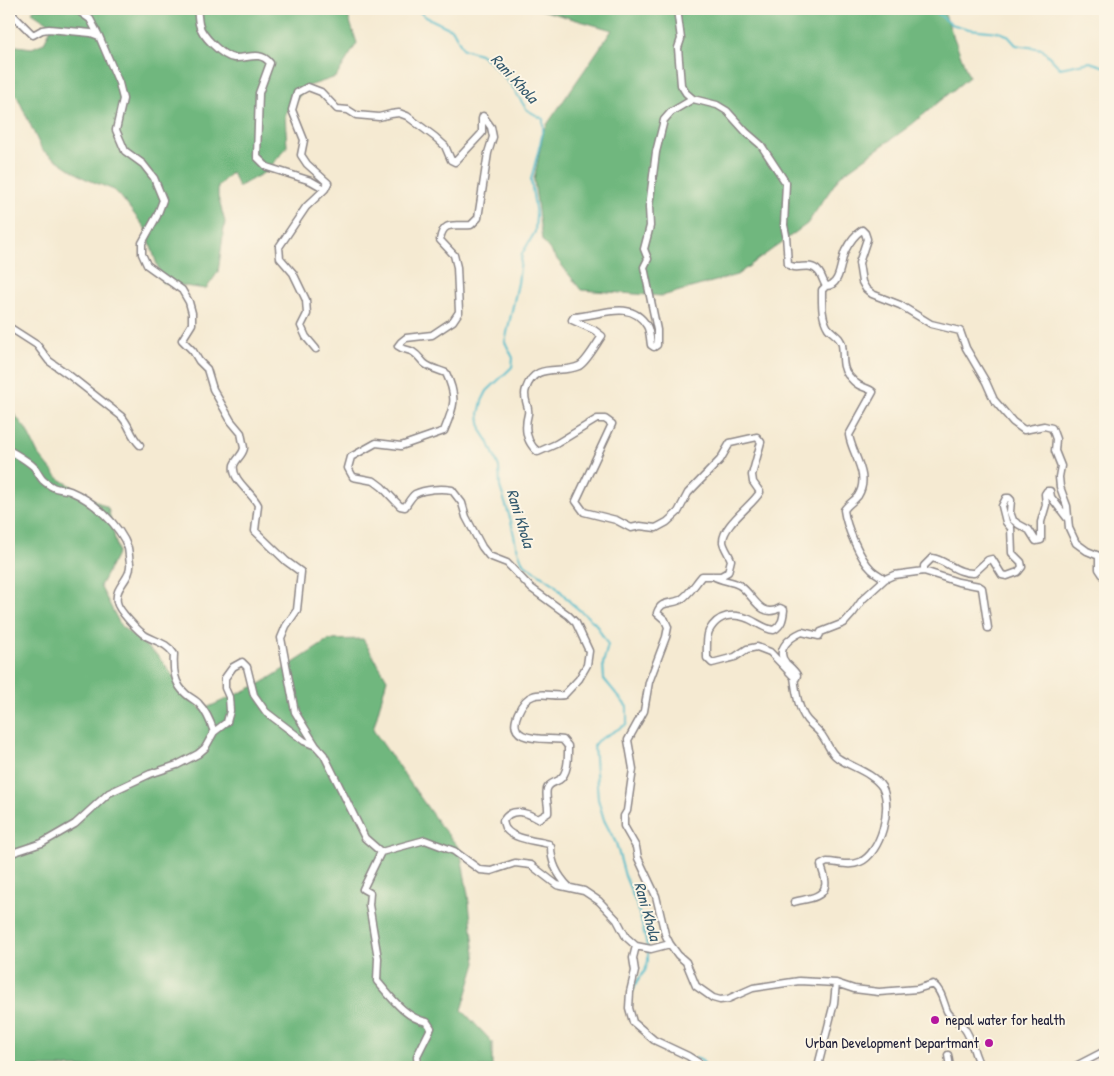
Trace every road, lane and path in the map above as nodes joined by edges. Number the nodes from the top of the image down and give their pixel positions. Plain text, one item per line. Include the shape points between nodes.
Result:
1 (76, 9) edge
2 (197, 9) edge
3 (677, 9) edge
4 (9, 11) edge
5 (99, 36) junction
6 (694, 99) junction
7 (325, 189) junction
8 (826, 286) junction
9 (9, 327) edge
10 (316, 349) dead end
11 (140, 445) dead end
12 (9, 450) edge
13 (1068, 520) junction
14 (924, 571) junction
15 (713, 576) junction
16 (1105, 578) edge
17 (885, 579) junction
18 (988, 628) dead end
19 (794, 677) junction
20 (214, 732) junction
21 (316, 746) junction
22 (381, 852) junction
23 (9, 854) edge
24 (569, 887) junction
25 (794, 902) dead end
26 (670, 944) junction
27 (636, 946) junction
28 (836, 983) junction
29 (1105, 1051) edge
30 (948, 1055) dead end
31 (418, 1067) edge
32 (703, 1067) edge
33 (821, 1067) edge
34 (950, 1067) edge
35 (981, 1067) edge
36 (1074, 1067) edge

1 - 5 street via 90,18
2 - 7 street via 199,26 222,54 236,58 258,55 266,57 270,63 259,93 257,157 268,167 312,181
3 - 6 street via 681,84
4 - 5 street via 33,35 49,29
5 - 21 street via 123,99 116,130 125,151 143,164 164,200 142,244 142,254 146,264 182,290 192,313 192,324 182,340 208,369 213,389 241,433 244,448 234,467 235,478 246,487 258,506 254,531 301,572 296,610 281,638 296,712
6 - 8 street via 723,108 766,150 786,183 784,225 788,264 813,267
6 - 15 street via 671,112 664,120 656,152 650,226 644,249 648,259 644,267 658,345 651,345 648,327 635,312 624,310 574,317 572,320 602,336 580,366 545,370 533,377 526,388 524,401 529,409 528,439 538,452 597,419 605,419 612,424 576,501 584,512 616,520 631,528 656,528 667,522 678,512 688,493 720,460 730,442 757,437 761,442 752,475 760,492 723,538 731,560 728,572
7 - 10 street via 306,207 279,247 280,258 293,273 306,300 307,314 301,326
7 - 24 street via 328,183 301,155 304,140 292,110 298,93 308,87 321,92 337,108 356,115 407,116 435,136 455,162 482,133 484,116 491,127 493,137 478,218 471,225 447,226 441,234 440,240 454,255 457,267 458,312 453,321 432,335 406,338 398,346 402,350 411,350 423,363 446,373 454,399 444,431 401,446 376,443 351,457 348,468 353,477 382,487 400,506 405,507 414,495 422,492 442,488 452,490 489,556 507,563 531,588 576,623 589,651 585,670 564,695 535,695 527,699 516,721 520,734 528,738 563,740 568,746 566,768 560,779 548,786 548,813 545,816 538,819 513,812 503,821 506,830 515,835 549,844 556,870
8 - 13 street via 835,282 844,252 862,230 867,238 859,263 866,289 931,324 960,331 994,400 1013,422 1024,430 1044,426 1052,428
8 - 17 street via 822,290 822,308 829,329 842,344 847,374 856,384 873,392 849,435 861,468 862,486 844,514 863,558 871,570
9 - 11 street via 37,345 49,361 126,420 132,437
12 - 20 street via 34,467 39,478 53,488 68,490 92,503 111,521 128,548 130,567 128,577 119,586 117,602 144,635 169,646 174,654 175,679 184,693 200,704
13 - 14 street via 1047,491 1041,540 1036,541 1029,530 1013,520 1011,500 1006,498 1002,506 1011,528 1012,554 1021,562 1018,572 1002,575 992,559 974,574 932,558 924,566
13 - 16 street via 1076,543 1099,556 1098,569
14 - 17 street
14 - 18 street via 982,588
15 - 19 street via 738,584 763,610 784,610 780,626 774,630 737,615 718,620 708,632 709,662 719,662 757,647 770,652
15 - 26 street via 702,576 679,600 659,608 657,613 668,627 666,636 649,682 644,712 628,740 632,769 624,826 656,896
17 - 19 street via 844,623 821,632 819,636 802,632 786,641 782,655 798,675
19 - 25 street via 800,708 807,720 822,735 836,757 876,780 882,788 886,806 883,826 870,856 856,864 827,862 821,865 826,884 824,890 815,897
20 - 21 street via 229,718 226,678 233,666 242,662 247,667 254,695 266,712 304,741
20 - 23 street via 198,754 109,793 75,824 42,843
21 - 22 street via 324,755 365,838
22 - 24 street via 424,840 454,851 480,870 491,871 523,863 531,865 557,885
22 - 31 street via 363,889 370,893 378,958 377,981 407,1013 427,1022 431,1028 417,1056
24 - 27 street via 584,891 598,901
26 - 27 street via 652,949
26 - 28 street via 686,962 696,986 720,1000 753,988 788,982
27 - 32 street via 629,1008 633,1022 654,1040
28 - 33 street via 834,1004 818,1062
28 - 35 street via 879,992 917,989 933,984 948,1013 966,1029
29 - 36 street
30 - 34 street

